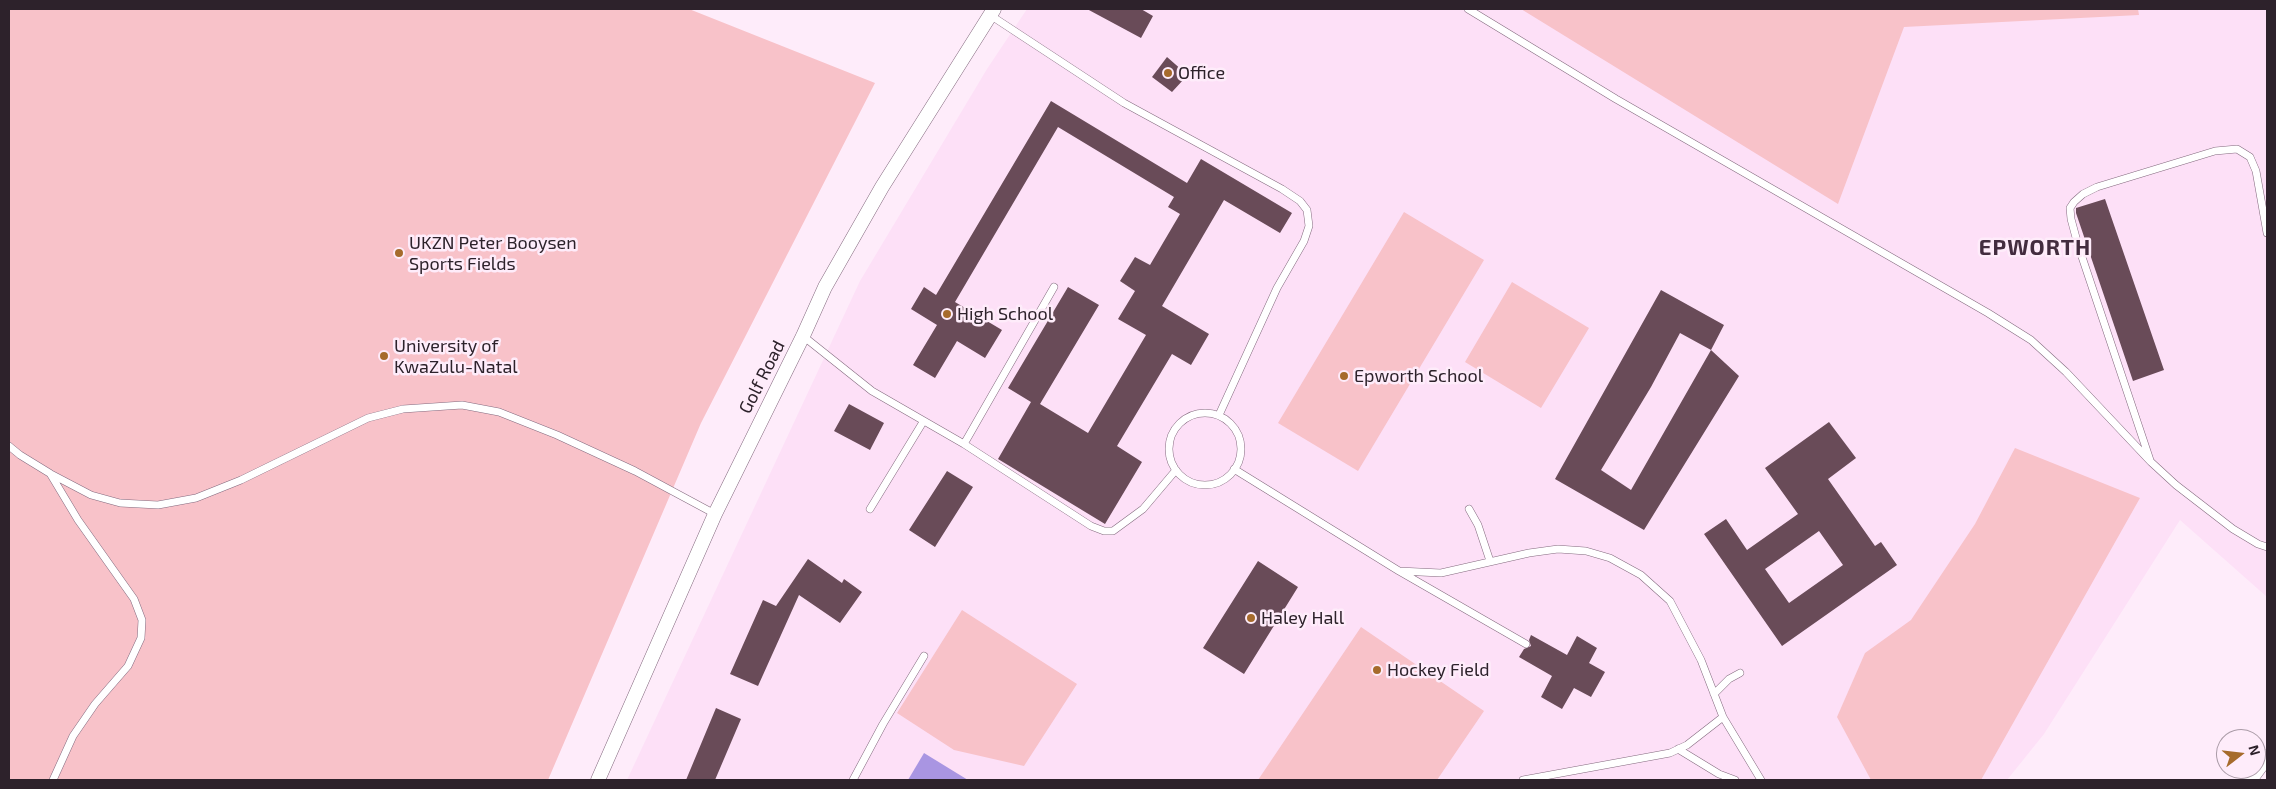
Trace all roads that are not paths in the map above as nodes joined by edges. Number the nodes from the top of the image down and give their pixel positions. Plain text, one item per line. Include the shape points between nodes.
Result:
1 (1468, 9) edge
2 (992, 12) edge
3 (2267, 233) edge
4 (1054, 287) dead end
5 (803, 336) junction
6 (1219, 416) junction
7 (923, 422) junction
8 (964, 444) junction
9 (9, 446) edge
10 (2151, 462) junction
11 (1234, 469) junction
12 (1176, 470) junction
13 (51, 474) junction
14 (870, 509) dead end
15 (1469, 509) dead end
16 (714, 514) junction
17 (2267, 547) edge
18 (1490, 561) junction
19 (1399, 571) junction
20 (1526, 644) dead end
21 (924, 656) dead end
22 (1740, 673) dead end
23 (1714, 694) junction
24 (1723, 717) junction
25 (1678, 749) junction
26 (2267, 757) edge
27 (1760, 779) edge
28 (53, 780) edge
29 (598, 780) edge
30 (853, 780) edge
31 (1523, 780) edge
32 (1735, 780) edge
33 (1751, 780) edge
34 (2250, 780) edge

1 - 10 lane via 1616,99 2031,340 2066,372
2 - 5 street, Golf Road via 882,187 825,287
2 - 6 lane via 1124,103 1282,189 1307,210 1309,226 1304,241 1277,288
3 - 10 lane via 2256,171 2250,157 2237,149 2215,151 2097,187 2077,198 2070,208 2078,245
4 - 8 lane
5 - 7 lane via 872,391
5 - 16 street, Golf Road
6 - 11 lane via 1230,422 1237,433 1240,458
6 - 12 lane via 1208,412 1196,413 1176,426 1168,448
7 - 8 lane
7 - 14 lane
8 - 12 lane via 1091,526 1104,531 1113,531 1143,509
9 - 13 lane
10 - 17 lane via 2233,529
11 - 12 lane via 1226,478 1205,485 1184,478
11 - 19 lane
13 - 16 lane via 91,495 120,503 158,505 196,498 241,480 368,418 403,409 462,405 499,412 557,435 635,471
13 - 28 lane via 78,520 134,599 142,620 141,638 128,666 73,736
15 - 18 lane
16 - 29 street, Golf Road
18 - 19 lane via 1441,573
18 - 23 lane via 1558,549 1586,551 1610,558 1641,575 1670,601 1701,660
19 - 20 lane
21 - 30 lane
22 - 23 lane
23 - 24 lane
24 - 25 lane
24 - 27 lane
25 - 31 lane via 1646,759
25 - 32 lane
26 - 34 street
27 - 33 lane

